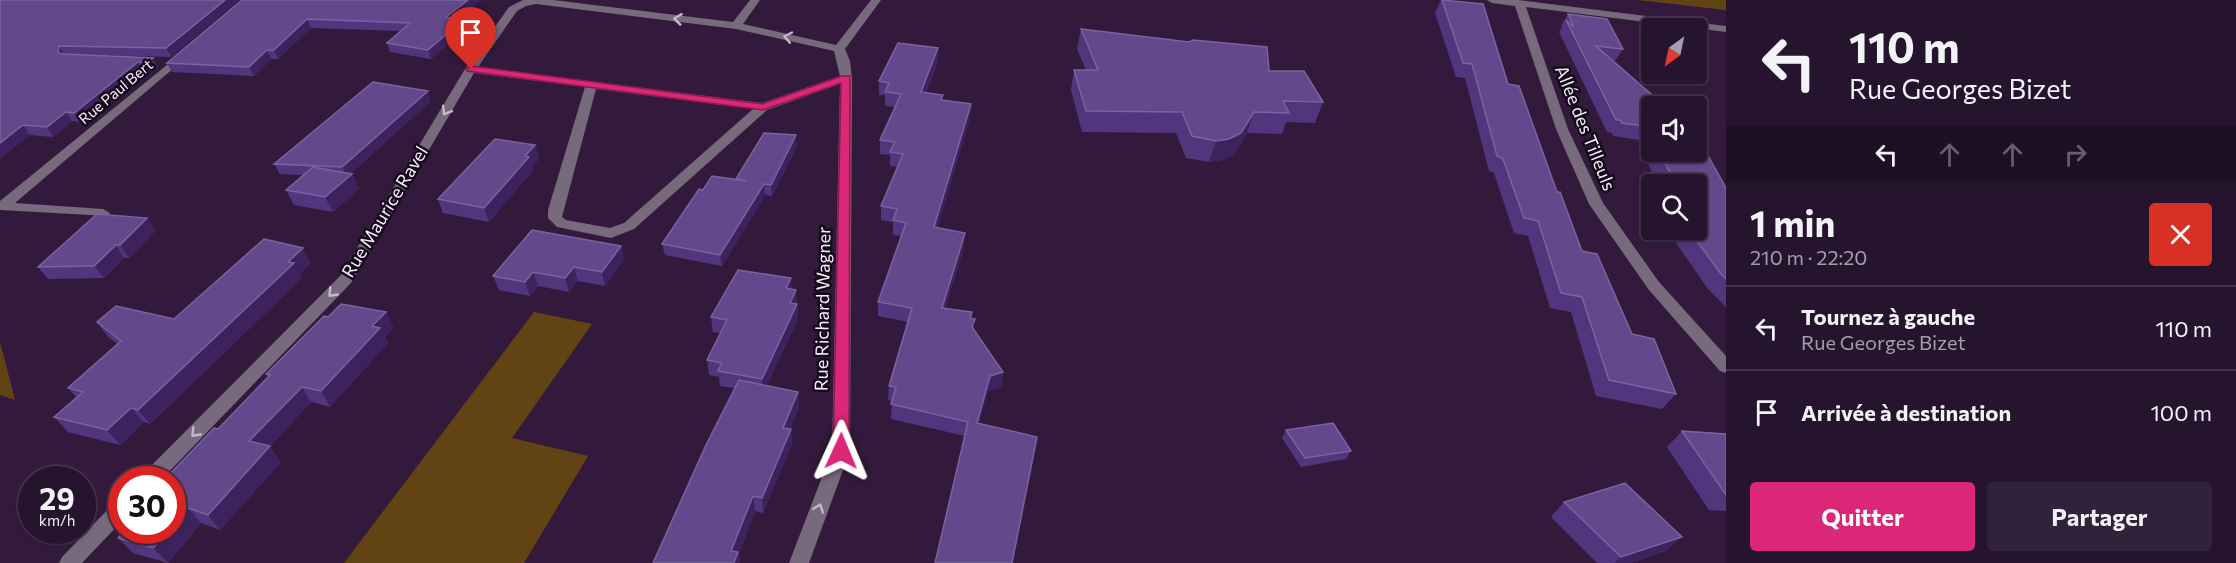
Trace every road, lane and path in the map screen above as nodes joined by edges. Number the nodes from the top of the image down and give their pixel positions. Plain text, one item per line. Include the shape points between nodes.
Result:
1 (755, 0) edge
2 (876, 0) edge
3 (1492, 0) edge
4 (1519, 3) junction
5 (511, 4) edge
6 (736, 26) junction
7 (1726, 29) edge
8 (190, 48) edge
9 (839, 49) junction
10 (152, 61) edge
11 (174, 62) junction
12 (471, 69) junction
13 (846, 78) junction
14 (592, 84) junction
15 (763, 107) junction
16 (1, 206) edge
17 (103, 213) edge
18 (1726, 367) edge
19 (163, 466) edge
20 (108, 523) edge
21 (69, 563) edge
22 (799, 563) edge

1 - 6 street
2 - 9 street
3 - 4 street
4 - 7 street
4 - 18 street, Allée des Tilleuls via 1562,129 1596,204 1654,286
6 -> 5 street via 536,2
5 - 12 street, Rue Maurice Ravel
9 -> 6 street
8 - 11 street, Rue Paul Bert
9 - 13 street, Rue Richard Wagner
10 - 11 street
11 - 16 street, Rue Paul Bert
12 - 14 street
12 -> 19 street, Rue Maurice Ravel via 345,279
13 - 15 street
22 -> 13 street, Rue Richard Wagner via 841,451
14 - 15 street
14 - 15 street via 555,218 562,224 611,233 629,226
16 - 17 street
20 - 21 street

